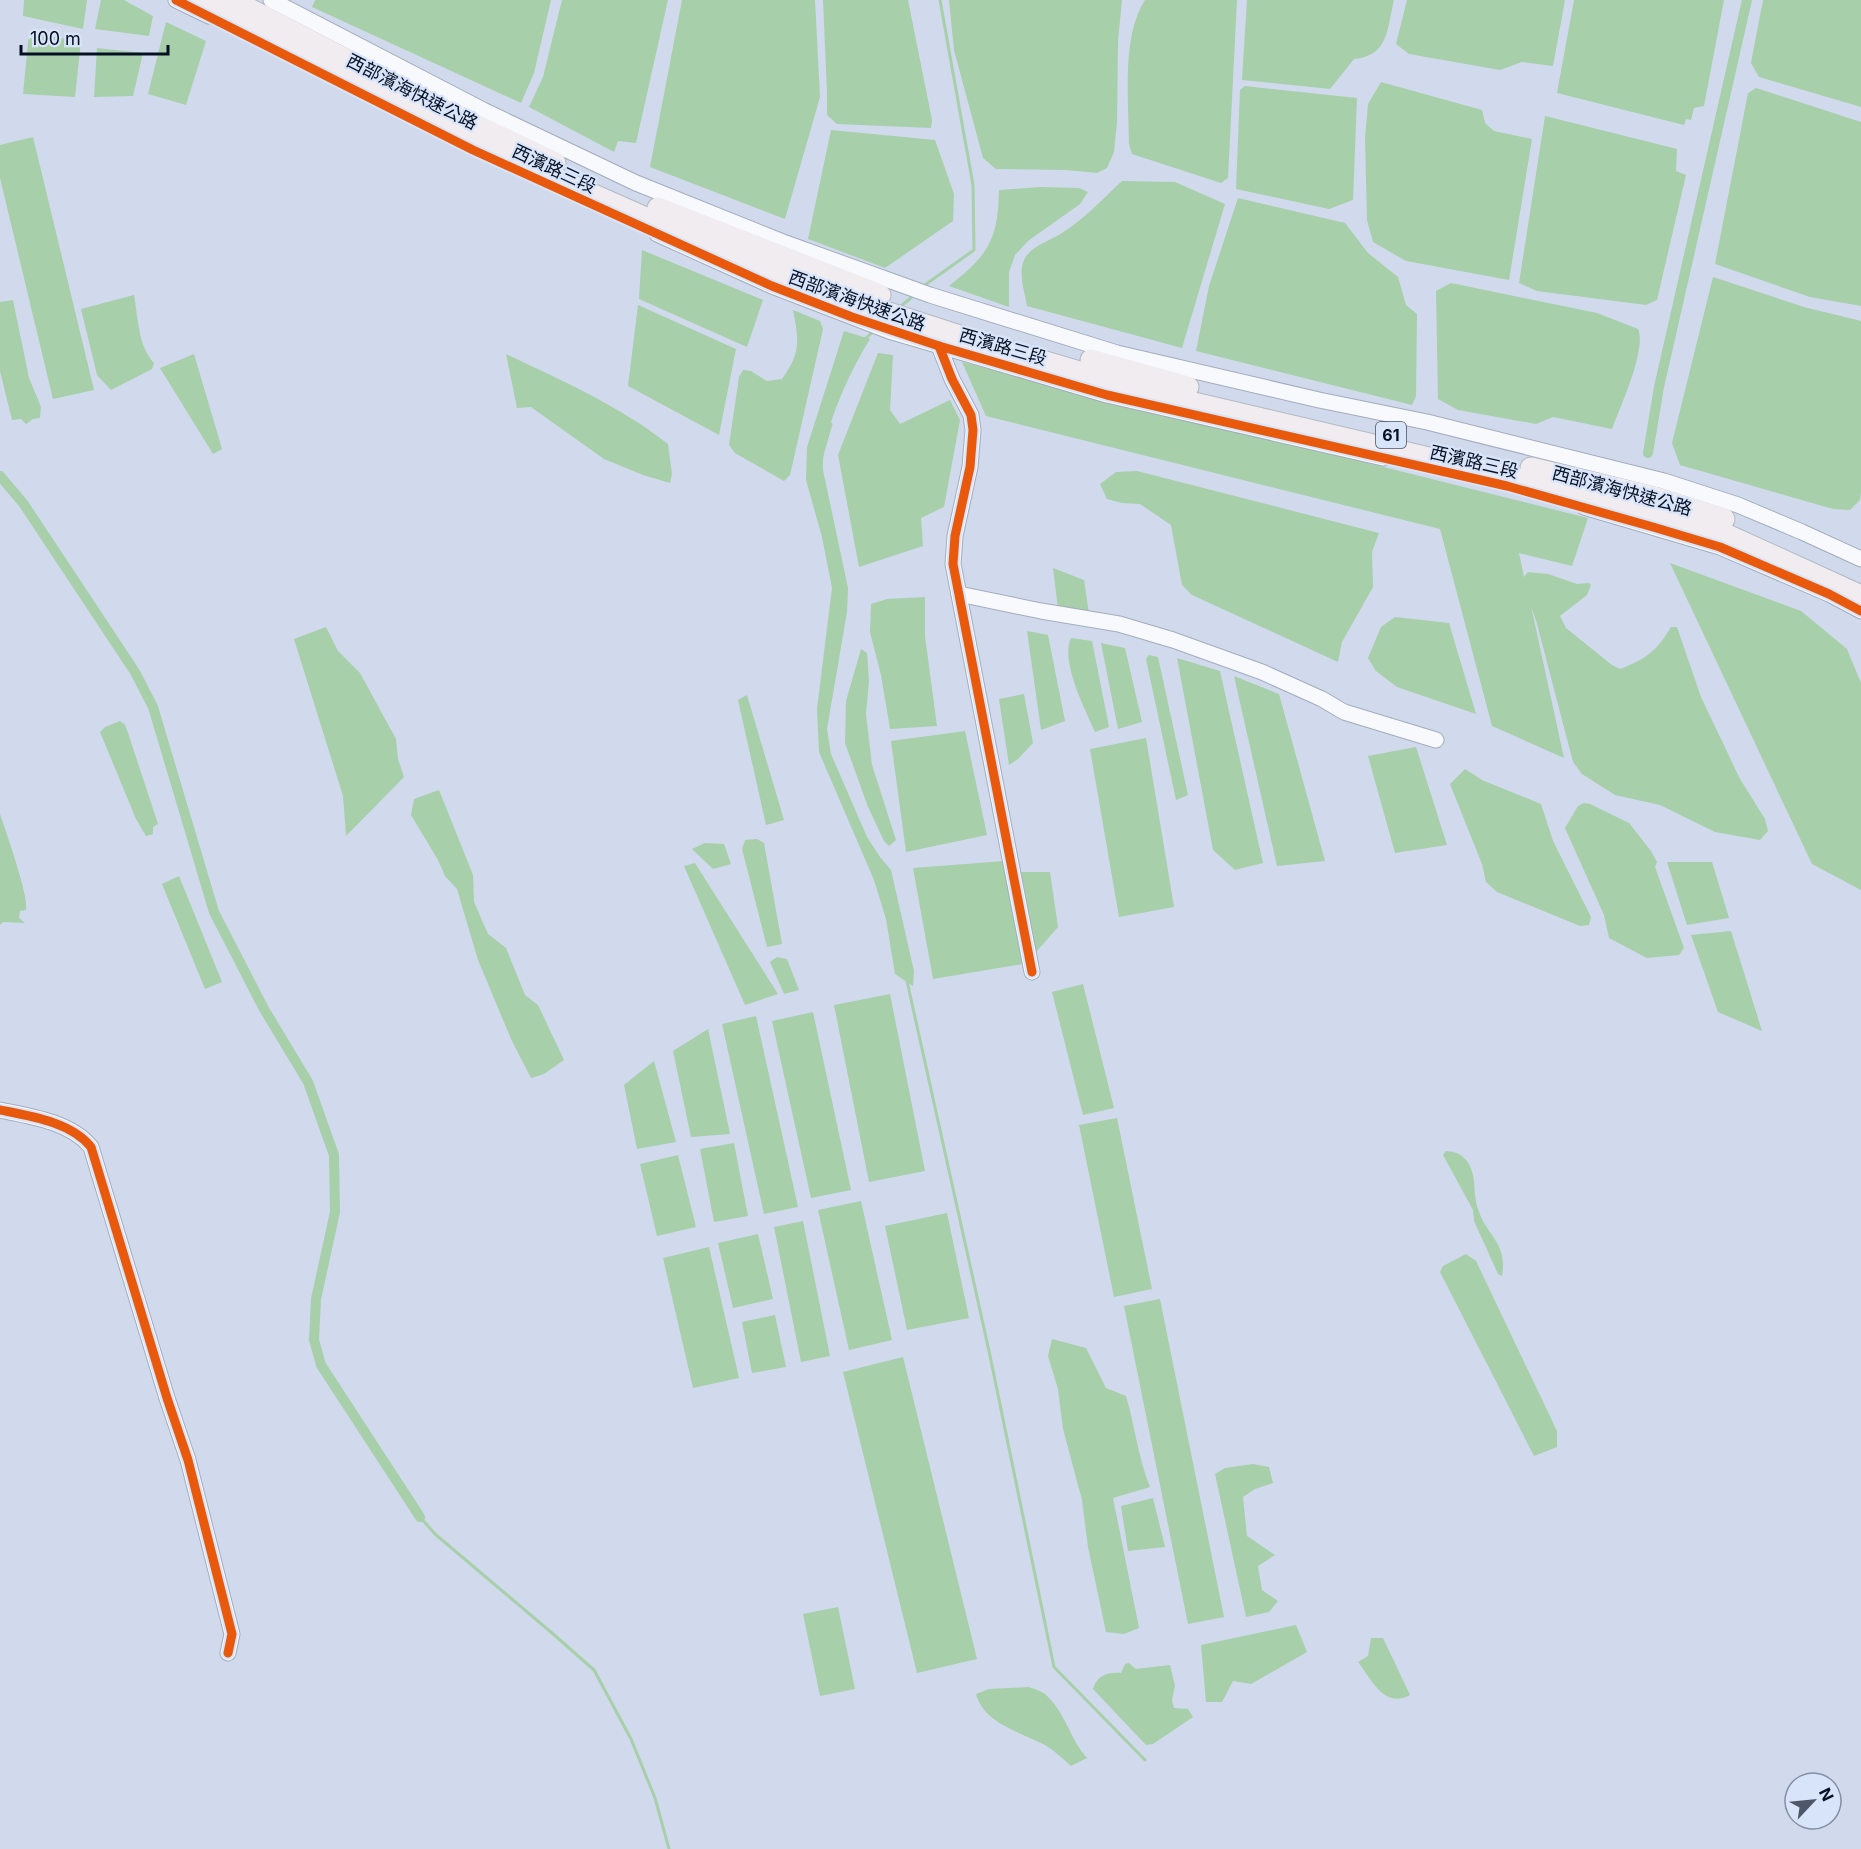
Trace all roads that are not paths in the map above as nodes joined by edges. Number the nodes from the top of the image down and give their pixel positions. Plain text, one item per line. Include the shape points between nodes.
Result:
1 (176, 0) edge
2 (198, 0) edge
3 (232, 0) edge
4 (271, 0) edge
5 (874, 300) junction
6 (909, 313) junction
7 (939, 346) junction
8 (1861, 560) edge
9 (1861, 581) edge
10 (959, 594) junction
11 (1861, 596) edge
12 (1861, 611) edge
13 (1436, 740) dead end
14 (1032, 972) dead end
15 (0, 1110) edge
16 (228, 1653) dead end

1 - 5 street, 西濱路三段 via 473,150 772,286
2 - 5 highway, 西部濱海快速公路 / 61 via 510,158 714,248
3 - 5 highway, 西部濱海快速公路 / 61 via 424,100 618,193
4 - 5 street, 西濱路三段 via 485,111 636,183 762,234
5 - 6 highway, 西部濱海快速公路 / 61
5 - 6 street, 西濱路三段
6 - 7 street, 西濱路三段
6 - 8 street, 西濱路三段 via 1117,353 1427,422 1664,481 1738,505
6 - 9 highway, 西部濱海快速公路 / 61 via 1181,385 1654,497 1728,521
6 - 11 highway, 西部濱海快速公路 / 61 via 1147,392 1510,477 1715,531
7 - 10 street via 971,414 973,430 970,467 955,536 953,564
7 - 12 street, 西濱路三段 via 1107,395 1507,486 1653,526 1720,547
10 - 13 street via 1119,624 1173,640 1262,672 1344,712
10 - 14 street
15 - 16 street via 63,1127 83,1137 91,1147 188,1460 232,1634

